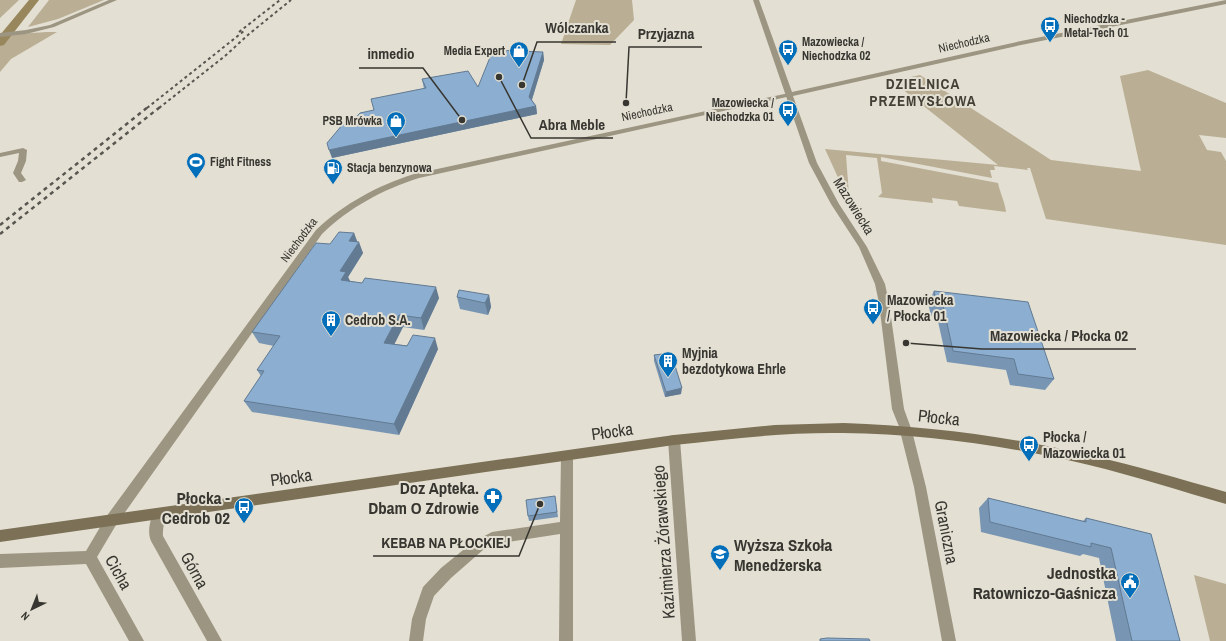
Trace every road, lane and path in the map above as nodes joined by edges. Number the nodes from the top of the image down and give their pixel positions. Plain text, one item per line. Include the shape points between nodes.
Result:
1 (114, 0) edge
2 (756, 0) edge
3 (1226, 2) edge
4 (0, 35) edge
5 (789, 95) junction
6 (0, 155) edge
7 (22, 180) dead end
8 (906, 431) junction
9 (674, 440) junction
10 (567, 456) junction
11 (1226, 498) edge
12 (159, 514) junction
13 (111, 521) junction
14 (567, 527) junction
15 (0, 536) edge
16 (90, 557) junction
17 (0, 561) edge
18 (138, 641) edge
19 (215, 641) edge
20 (416, 641) edge
21 (566, 641) edge
22 (689, 641) edge
23 (949, 641) edge

1 - 4 street via 52,26
2 - 5 street, Mazowiecka
3 - 5 street, Niechodzka via 1028,42
5 - 8 street, Mazowiecka via 816,170 863,247 880,284 898,409
5 - 13 street, Niechodzka via 417,176 358,200 340,212 319,232
6 - 7 street via 23,150 17,173
8 - 9 main road, Płocka via 802,428
8 - 11 main road, Płocka via 1029,448 1089,460
8 - 23 street, Graniczna via 920,487
9 - 10 main road, Płocka
9 - 22 street, Kazimierza Żórawskiego
10 - 12 main road, Płocka
10 - 14 street
12 - 13 main road, Płocka
12 - 19 street, Górna via 156,537
13 - 15 main road, Płocka
13 - 16 street, Cicha
14 - 20 street via 492,538 478,546 428,592 419,619
14 - 21 street
16 - 17 street
16 - 18 street, Cicha

